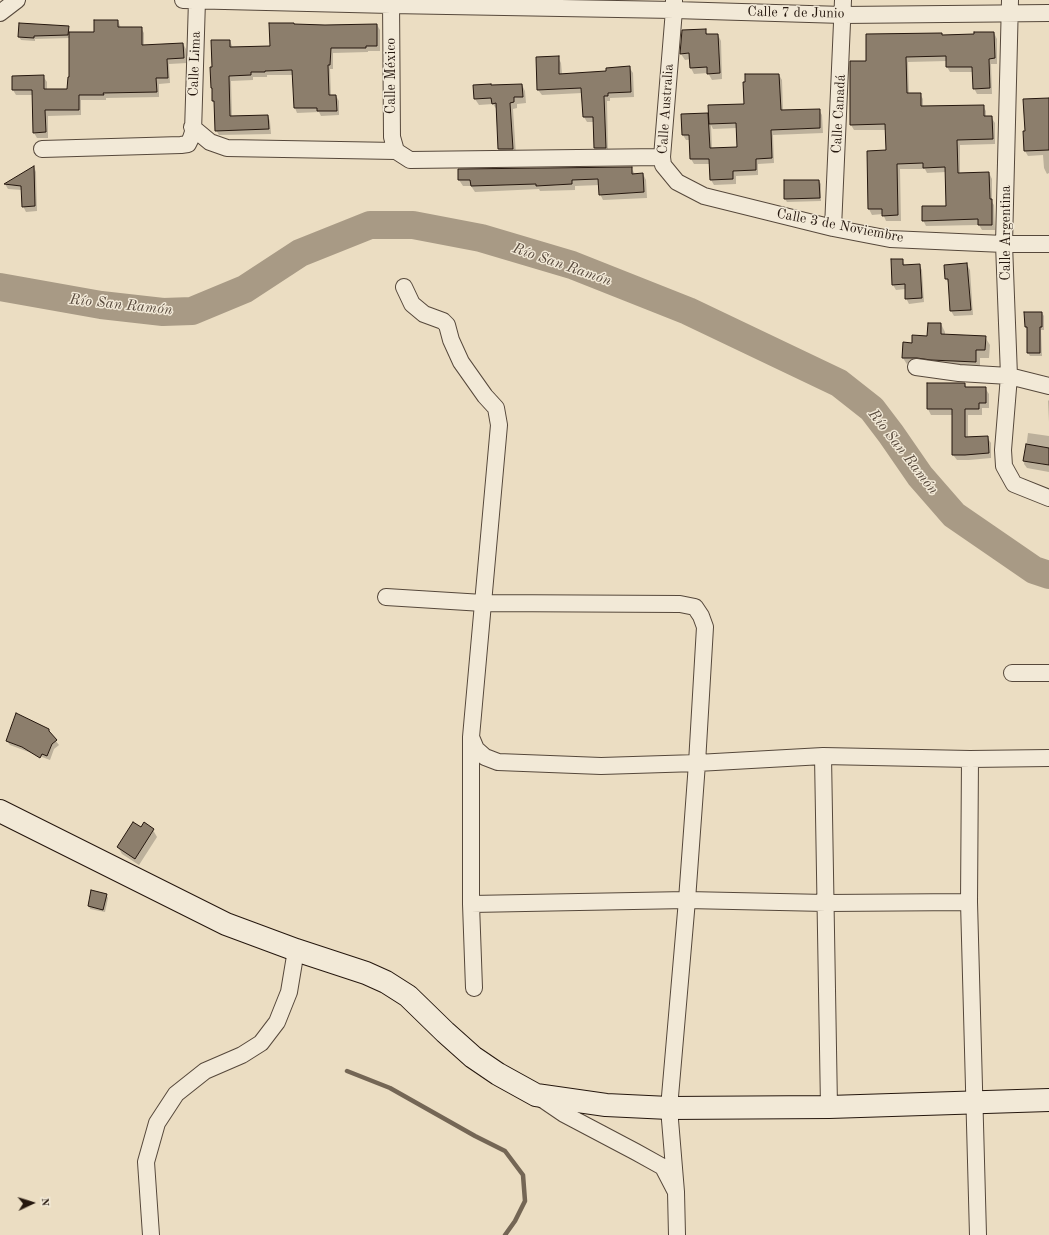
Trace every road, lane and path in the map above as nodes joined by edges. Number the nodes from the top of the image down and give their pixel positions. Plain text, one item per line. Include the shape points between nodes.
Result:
1 (17, 0) edge
2 (184, 0) edge
3 (198, 0) edge
4 (391, 3) edge
5 (674, 5) edge
6 (1010, 6) edge
7 (843, 7) edge
8 (1049, 13) edge
9 (0, 14) edge
10 (192, 127) junction
11 (42, 149) dead end
12 (396, 151) junction
13 (662, 157) junction
14 (704, 196) joint
15 (833, 228) junction
16 (1004, 244) junction
17 (1049, 244) edge
18 (404, 287) dead end
19 (916, 367) dead end
20 (1009, 376) junction
21 (1049, 386) edge
22 (1049, 498) edge
23 (386, 598) dead end
24 (483, 603) junction
25 (1012, 673) dead end
26 (1049, 673) edge
27 (471, 736) junction
28 (823, 756) junction
29 (1049, 758) edge
30 (970, 759) junction
31 (696, 763) junction
32 (0, 811) edge
33 (687, 900) junction
34 (969, 902) junction
35 (826, 903) junction
36 (471, 904) junction
37 (296, 950) junction
38 (474, 988) dead end
39 (536, 1095) junction
40 (1049, 1100) edge
41 (975, 1103) junction
42 (829, 1107) junction
43 (669, 1108) junction
44 (676, 1192) junction
45 (151, 1235) edge
46 (677, 1235) edge
47 (978, 1235) edge

1 - 9 street
2 - 3 street, Calle 7 de Junio
3 - 4 street, Calle 7 de Junio
3 - 10 street, Calle Lima
4 - 5 street, Calle 7 de Junio
4 - 12 street, Calle México via 392,137
5 - 7 street, Calle 7 de Junio
5 - 13 street, Calle Australia
6 - 7 street, Calle 7 de Junio
6 - 8 street, Calle 7 de Junio
6 - 16 street, Calle Argentina
7 - 15 street, Calle Canadá
10 - 11 street, Calle Lima via 193,132 188,144
10 - 12 street via 210,142 227,148
12 - 13 street via 410,160
13 - 14 street, Calle Australia via 663,165 677,182
14 - 15 street, Calle 3 de Noviembre
15 - 16 street, Calle 3 de Noviembre via 890,239
16 - 17 street, Calle 3 de Noviembre
16 - 20 street, Calle Argentina
18 - 24 street via 412,304 424,314 447,325 461,362 496,408 499,424
19 - 20 street
20 - 21 street
20 - 22 street, Calle Argentina via 1004,466 1014,484
23 - 24 street
24 - 27 street
24 - 31 street via 680,604 695,607 705,627
25 - 26 street
27 - 31 street via 476,749 485,757 498,762 601,766
27 - 36 street
28 - 30 street
28 - 31 street
28 - 35 street
29 - 30 street
30 - 34 street
31 - 33 street
32 - 37 main road via 226,924
33 - 35 street
33 - 36 street
33 - 43 street
34 - 35 street
34 - 41 street
35 - 42 street
36 - 38 street
37 - 39 main road via 386,982 408,996 473,1057
37 - 45 street via 290,992 277,1022 261,1043 242,1056 205,1071 176,1094 158,1124 146,1162
39 - 43 main road via 606,1105
39 - 44 street via 564,1114 663,1167
40 - 41 main road
41 - 42 main road
41 - 47 street
42 - 43 main road
43 - 44 street
44 - 46 street

